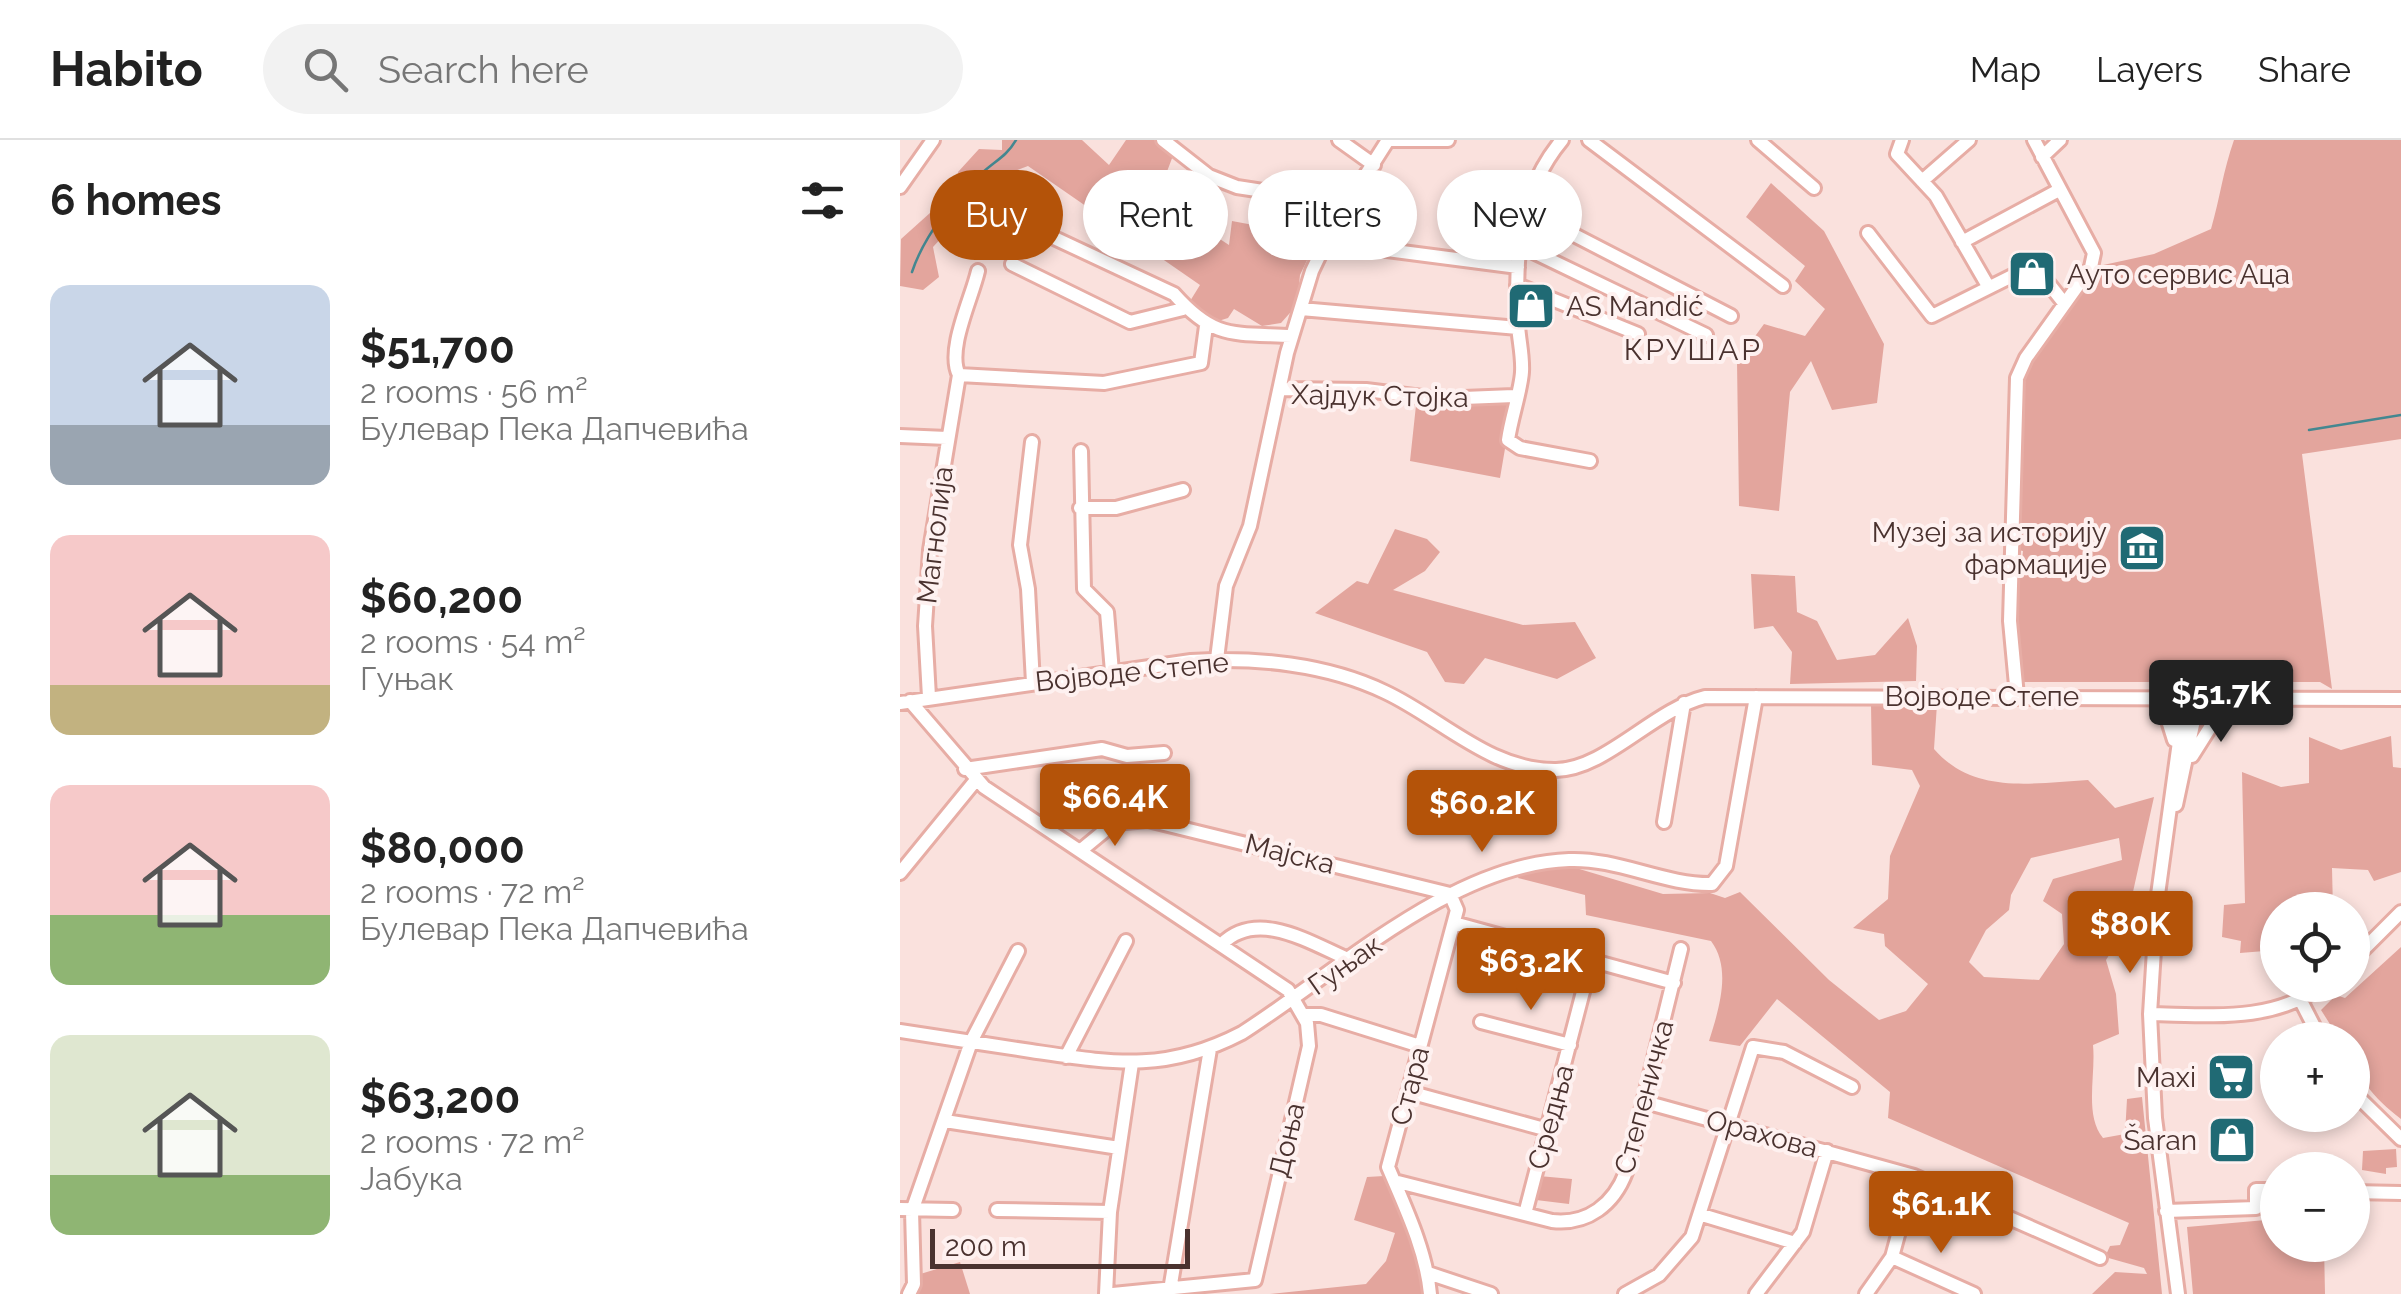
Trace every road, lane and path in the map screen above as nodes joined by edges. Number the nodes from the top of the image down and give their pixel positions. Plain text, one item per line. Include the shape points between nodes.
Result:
1 (1163, 140) edge
2 (1340, 140) edge
3 (1388, 140) edge
4 (1448, 140) edge
5 (1562, 140) edge
6 (1588, 140) edge
7 (1758, 140) edge
8 (1902, 140) edge
9 (1969, 140) edge
10 (2034, 140) edge
11 (2060, 140) edge
12 (930, 141) edge
13 (2042, 157) junction
14 (1374, 165) junction
15 (1371, 170) edge
16 (1541, 170) edge
17 (1922, 181) junction
18 (900, 187) edge
19 (1814, 188) dead end
20 (1248, 189) edge
21 (2059, 190) junction
22 (1868, 233) dead end
23 (1582, 239) edge
24 (1063, 242) edge
25 (1962, 242) junction
26 (1417, 254) edge
27 (1319, 260) edge
28 (1518, 260) edge
29 (1548, 260) edge
30 (1012, 264) dead end
31 (1518, 267) junction
32 (978, 271) dead end
33 (1517, 286) junction
34 (1784, 286) dead end
35 (1988, 286) junction
36 (2064, 303) junction
37 (1301, 309) junction
38 (1184, 310) junction
39 (1731, 316) dead end
40 (1206, 326) junction
41 (1518, 328) junction
42 (1638, 334) dead end
43 (1706, 335) dead end
44 (1292, 336) junction
45 (959, 374) junction
46 (1281, 388) junction
47 (1514, 396) junction
48 (900, 436) edge
49 (947, 438) junction
50 (1032, 442) dead end
51 (1081, 451) dead end
52 (1590, 461) dead end
53 (1184, 490) dead end
54 (1080, 508) junction
55 (1217, 660) junction
56 (1112, 672) junction
57 (1033, 683) junction
58 (1756, 696) junction
59 (2017, 696) junction
60 (2149, 696) junction
61 (930, 697) junction
62 (2189, 698) junction
63 (2401, 699) edge
64 (2249, 700) junction
65 (905, 702) edge
66 (1684, 703) junction
67 (2176, 746) junction
68 (1164, 754) dead end
69 (965, 769) junction
70 (2182, 776) junction
71 (976, 780) junction
72 (1664, 822) dead end
73 (1080, 851) junction
74 (2161, 866) junction
75 (900, 873) edge
76 (1450, 894) junction
77 (2401, 912) edge
78 (1454, 923) junction
79 (1126, 941) dead end
80 (2370, 943) edge
81 (1222, 944) junction
82 (1681, 949) dead end
83 (1018, 952) dead end
84 (1350, 960) junction
85 (1590, 961) junction
86 (1674, 984) junction
87 (1296, 999) junction
88 (2298, 1002) edge
89 (2150, 1014) junction
90 (1304, 1016) junction
91 (1481, 1022) dead end
92 (900, 1031) edge
93 (972, 1042) junction
94 (1570, 1045) junction
95 (1420, 1046) junction
96 (1210, 1049) junction
97 (1066, 1057) junction
98 (1132, 1063) junction
99 (1852, 1087) dead end
100 (1409, 1092) junction
101 (1645, 1102) junction
102 (2370, 1109) edge
103 (944, 1121) junction
104 (1728, 1124) junction
105 (1548, 1130) junction
106 (2401, 1139) edge
107 (1119, 1148) junction
108 (1827, 1151) junction
109 (1914, 1176) junction
110 (1398, 1182) junction
111 (2260, 1190) edge
112 (2370, 1192) edge
113 (2401, 1193) edge
114 (906, 1210) edge
115 (953, 1210) dead end
116 (997, 1210) dead end
117 (2166, 1210) junction
118 (1110, 1212) junction
119 (1525, 1214) junction
120 (1702, 1215) junction
121 (1796, 1242) junction
122 (1892, 1257) junction
123 (2100, 1258) dead end
124 (1428, 1273) junction
125 (1170, 1290) junction
126 (909, 1294) edge
127 (1110, 1294) edge
128 (1430, 1294) edge
129 (1492, 1294) edge
130 (1625, 1294) edge
131 (1756, 1294) edge
132 (1866, 1294) edge
133 (1974, 1294) edge
134 (2178, 1294) edge

1 - 20 street via 1209,176
2 - 14 street
3 - 4 street
3 - 14 street
5 - 16 street
6 - 34 street
7 - 19 street
8 - 17 street via 1896,154
9 - 17 street
10 - 13 street
11 - 13 street
12 - 18 street
13 - 21 street
14 - 15 street
17 - 25 street
21 - 25 street
21 - 36 street via 2093,247 2091,267
22 - 35 street via 1932,316
23 - 39 street
24 - 38 street via 1174,294
25 - 35 street
26 - 31 street
27 - 37 street
28 - 31 street
29 - 43 street
30 - 38 street via 1130,322
31 - 33 street
32 - 45 street, Магнолија via 963,315
33 - 41 street
33 - 42 street
35 - 36 street via 2034,265
36 - 59 street via 2017,378 2010,621
37 - 41 street
37 - 44 street
38 - 40 street
40 - 44 street
40 - 45 street via 1198,365 1110,383
41 - 47 street via 1522,376
44 - 46 street
45 - 49 street, Магнолија
46 - 47 street, Хајдук Стојка via 1438,399
46 - 55 street, Хајдук Стојка via 1250,526 1226,586
47 - 52 street via 1510,444
48 - 49 street
49 - 61 street, Магнолија via 925,606
50 - 57 street via 1020,545
51 - 54 street
53 - 54 street via 1116,508
54 - 56 street via 1084,590 1106,610
55 - 56 street, Војводе Степе
55 - 66 street, Војводе Степе via 1355,680 1492,755 1543,769 1584,764
56 - 57 street, Војводе Степе
57 - 61 street, Војводе Степе
58 - 59 street, Војводе Степе
58 - 66 street, Војводе Степе
58 - 76 street, Гуњак via 1726,866 1716,882 1574,859 1504,870
59 - 60 street, Војводе Степе
60 - 62 street, Војводе Степе
60 - 67 street via 2165,711
61 - 65 street, Војводе Степе
62 - 64 street, Војводе Степе
62 - 67 street
62 - 70 street via 2194,720
63 - 64 street, Војводе Степе
64 - 70 street via 2216,718
65 - 69 street
66 - 72 street
67 - 74 street
68 - 69 street via 1095,750
69 - 71 street
70 - 74 street
71 - 73 street
71 - 75 street
73 - 76 street, Мајска via 1114,823 1148,820
73 - 81 street
74 - 89 street
76 - 78 street, Стара via 1457,904
76 - 84 street, Гуњак
77 - 80 street
78 - 85 street
78 - 95 street, Стара
79 - 97 street
81 - 84 street via 1262,927
81 - 87 street
82 - 86 street, Степеничка
83 - 93 street
84 - 87 street, Гуњак
85 - 86 street
85 - 94 street, Средња
86 - 101 street, Степеничка
87 - 90 street, Доња
87 - 96 street, Гуњак
88 - 89 street via 2256,1014
89 - 117 street
90 - 95 street, Гуњак via 1315,1013
90 - 125 street, Доња via 1308,1046 1253,1282
91 - 94 street
92 - 93 street, Гуњак
93 - 97 street, Гуњак
93 - 103 street
94 - 105 street, Средња
95 - 100 street, Стара
96 - 98 street, Гуњак
96 - 125 street
97 - 98 street, Гуњак
98 - 107 street
99 - 104 street via 1784,1052 1756,1046
100 - 105 street
100 - 110 street, Стара via 1388,1164
101 - 104 street, Орахова
101 - 119 street, Степеничка via 1620,1187 1610,1200 1569,1221
102 - 106 street
103 - 107 street
103 - 114 street
104 - 108 street, Орахова
104 - 120 street
105 - 119 street, Средња
107 - 118 street
108 - 109 street, Орахова
108 - 121 street
109 - 122 street
109 - 123 street, Орахова
110 - 119 street, Степеничка
110 - 124 street
111 - 117 street via 2256,1208
112 - 113 street
114 - 115 street
114 - 126 street via 914,1284
116 - 118 street
117 - 134 street
118 - 127 street
120 - 121 street
120 - 130 street via 1665,1269
121 - 131 street
122 - 132 street
122 - 133 street
124 - 128 street
124 - 129 street
125 - 127 street

